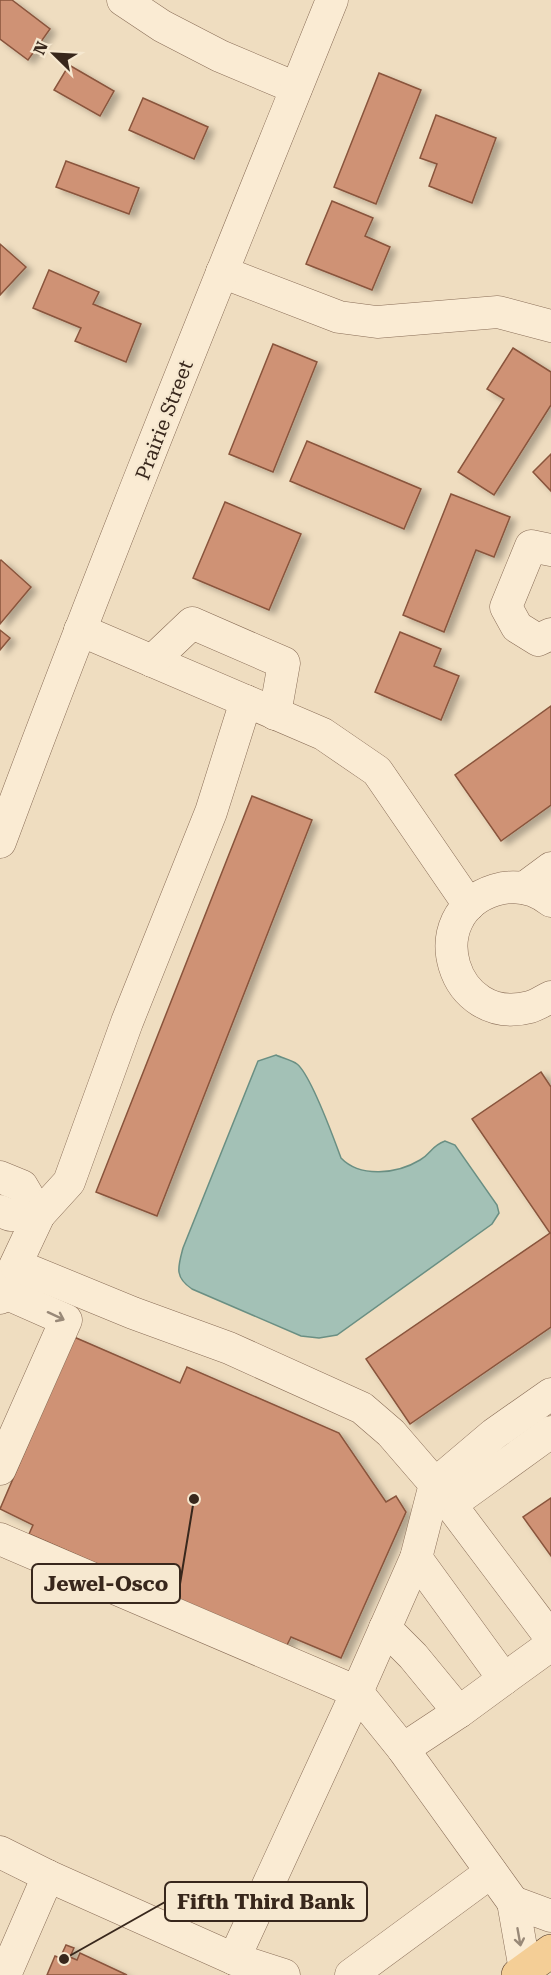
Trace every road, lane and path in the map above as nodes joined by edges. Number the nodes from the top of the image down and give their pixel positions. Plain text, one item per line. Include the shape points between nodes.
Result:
1 (123, 0) edge
2 (332, 0) edge
3 (296, 88) junction
4 (222, 272) junction
5 (551, 326) edge
6 (551, 550) edge
7 (80, 630) junction
8 (551, 633) edge
9 (152, 661) junction
10 (246, 702) junction
11 (275, 714) junction
12 (0, 842) edge
13 (551, 868) edge
14 (538, 895) edge
15 (469, 905) junction
16 (551, 997) edge
17 (0, 1177) edge
18 (0, 1211) edge
19 (39, 1215) junction
20 (6, 1285) edge
21 (551, 1394) edge
22 (551, 1432) edge
23 (0, 1469) edge
24 (443, 1495) junction
25 (0, 1539) edge
26 (416, 1558) junction
27 (385, 1628) junction
28 (551, 1638) edge
29 (551, 1645) edge
30 (504, 1678) junction
31 (357, 1692) junction
32 (459, 1712) junction
33 (403, 1749) junction
34 (0, 1852) edge
35 (491, 1872) junction
36 (48, 1876) junction
37 (513, 1902) junction
38 (551, 1916) edge
39 (531, 1965) edge
40 (256, 1970) edge
41 (5, 1975) edge
42 (351, 1975) edge

1 - 3 street via 162,26 220,56
2 - 3 street, Prairie Street
3 - 4 street, Prairie Street
4 - 5 street via 339,317 377,322 498,312
4 - 7 street, Prairie Street
6 - 8 street via 531,546 507,607 517,627 538,640
7 - 9 street
7 - 12 street, Prairie Street
9 - 10 street
9 - 11 street via 192,623 284,663
10 - 11 street
10 - 19 street via 211,812 127,1022 69,1182
11 - 15 street via 323,734 377,771
13 - 14 street
14 - 15 street via 504,887 485,893
15 - 16 street via 457,922 451,941 452,962 460,981 473,996 491,1006 511,1010 531,1007
17 - 19 street via 22,1186
18 - 19 street
19 - 20 street
20 -> 23 street via 66,1320
20 - 24 street via 133,1313 229,1348 362,1408 391,1433
21 - 24 street via 494,1434
22 - 24 street
24 - 26 street
24 - 28 street
25 - 31 street
26 - 27 street
26 - 30 street
27 - 31 street
27 - 32 street
29 - 30 street
30 - 32 street
31 - 33 street
31 - 40 street
32 - 33 street
33 - 35 street
34 - 36 street
35 - 37 street
35 - 42 street
36 - 40 street
36 - 41 street
37 - 38 street
37 -> 39 street

